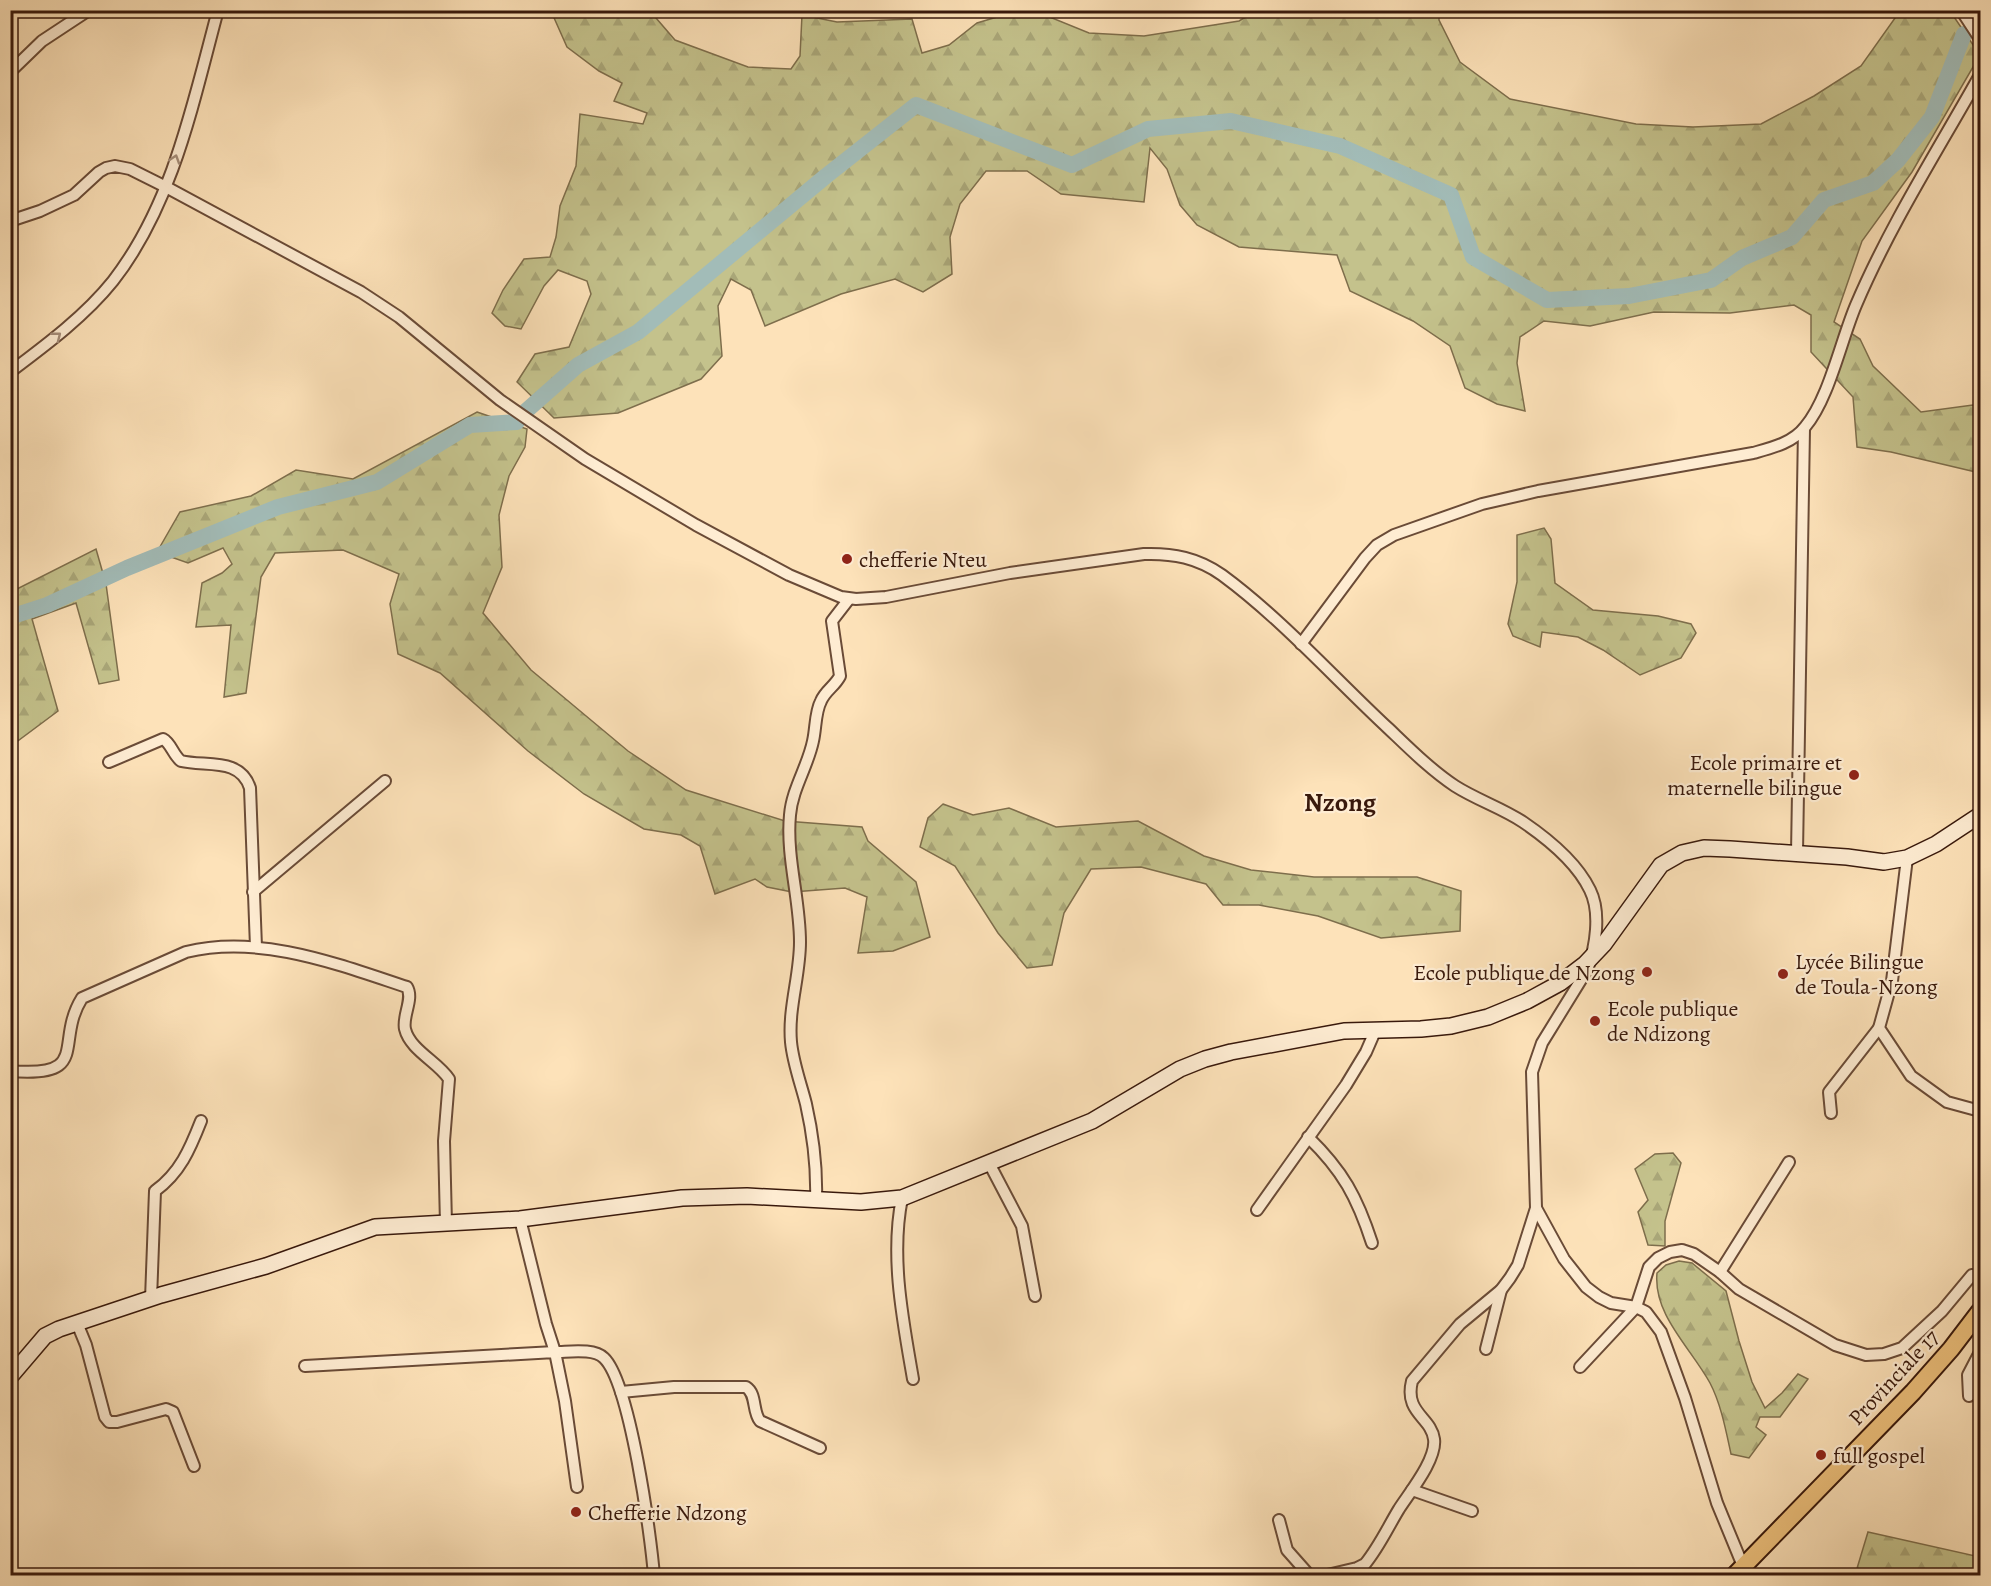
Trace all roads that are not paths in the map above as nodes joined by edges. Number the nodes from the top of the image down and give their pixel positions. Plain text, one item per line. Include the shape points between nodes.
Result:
1 (89, 10) edge
2 (218, 10) edge
3 (1961, 10) edge
4 (1980, 39) edge
5 (10, 72) edge
6 (1980, 75) edge
7 (166, 187) junction
8 (10, 221) edge
9 (10, 372) edge
10 (1804, 429) junction
11 (849, 599) junction
12 (1301, 644) junction
13 (109, 762) dead end
14 (385, 781) dead end
15 (1980, 815) edge
16 (1797, 853) junction
17 (1907, 858) junction
18 (253, 892) junction
19 (256, 947) junction
20 (1592, 957) junction
21 (1879, 1028) junction
22 (1376, 1029) junction
23 (10, 1071) edge
24 (1980, 1111) edge
25 (1831, 1113) dead end
26 (201, 1121) dead end
27 (1308, 1137) junction
28 (1789, 1162) dead end
29 (989, 1163) junction
30 (902, 1198) junction
31 (816, 1199) junction
32 (1257, 1209) dead end
33 (1536, 1209) junction
34 (520, 1219) junction
35 (446, 1224) junction
36 (1372, 1243) dead end
37 (1720, 1272) junction
38 (1972, 1275) dead end
39 (1501, 1290) junction
40 (1035, 1296) dead end
41 (151, 1299) junction
42 (1635, 1307) junction
43 (1979, 1317) edge
44 (77, 1323) junction
45 (1486, 1349) dead end
46 (555, 1352) junction
47 (1980, 1352) edge
48 (305, 1366) dead end
49 (1580, 1367) dead end
50 (10, 1377) edge
51 (913, 1380) dead end
52 (621, 1392) junction
53 (1969, 1396) dead end
54 (820, 1448) dead end
55 (194, 1466) dead end
56 (577, 1487) dead end
57 (1412, 1490) junction
58 (1472, 1511) dead end
59 (1278, 1520) dead end
60 (1739, 1571) edge
61 (654, 1575) edge
62 (1310, 1575) edge
63 (1323, 1575) edge

1 - 5 street via 42,41
7 -> 2 street
3 - 4 street
6 - 10 street via 1873,268 1821,401
7 - 8 street via 115,166 99,172 74,195
9 -> 7 street via 69,326 111,283 150,224
7 - 11 street via 362,292 399,317 500,400 603,470 789,575
10 - 12 street via 1790,440 1753,453 1538,491 1482,504 1394,535 1365,558
10 - 16 street
11 - 12 street via 886,597 1067,564 1163,553 1202,563 1221,575
11 - 31 street via 832,621 840,676 819,704 812,747 790,814 800,944 790,1018 791,1044 811,1128
12 - 20 street via 1434,770 1468,794 1523,822 1573,866 1590,888 1595,903
13 - 18 street via 163,739 181,761 223,765 247,778
14 - 18 street
15 - 17 street
16 - 17 street via 1884,862
16 - 20 street via 1704,848 1682,853 1661,865
17 - 21 street via 1892,981
18 - 19 street
19 - 23 street via 225,946 186,952 93,991 77,1006 66,1059 58,1068
19 - 35 street via 339,965 407,987 406,1032 448,1079 444,1141
20 - 22 street via 1560,983 1488,1017 1451,1026
20 - 33 street via 1542,1043 1532,1072
21 - 24 street via 1911,1076 1947,1102
21 - 25 street via 1830,1092
22 - 27 street via 1346,1085
22 - 29 street via 1323,1034 1204,1059 1092,1121
26 - 41 street via 192,1145 170,1180 155,1191
27 - 32 street
27 - 36 street via 1339,1170 1360,1207
28 - 37 street
29 - 30 street
29 - 40 street via 1022,1226
30 - 31 street via 861,1202
30 - 51 street via 898,1252
31 - 34 street via 682,1198
33 - 39 street via 1518,1265
33 - 42 street via 1564,1259 1586,1287 1611,1303
34 - 35 street
34 - 46 street
35 - 41 street via 375,1227 266,1266
37 - 38 street via 1739,1289 1827,1341 1866,1355 1902,1348 1942,1311
37 - 42 street via 1694,1254 1670,1252 1649,1268
39 - 45 street
39 - 57 street via 1460,1324 1412,1381 1411,1400 1434,1437 1434,1448
41 - 44 street
42 - 49 street
42 - 60 street via 1646,1312 1661,1332
43 - 60 main road, Provinciale 17 via 1913,1392
44 - 50 street via 45,1336
44 - 55 street via 109,1422 172,1412
46 - 48 street
46 - 52 street via 603,1356
46 - 56 street
47 - 53 street via 1968,1375
52 - 54 street via 746,1387 760,1421
52 - 61 street via 648,1512
57 - 58 street
57 - 63 street via 1365,1564
59 - 62 street via 1287,1550

